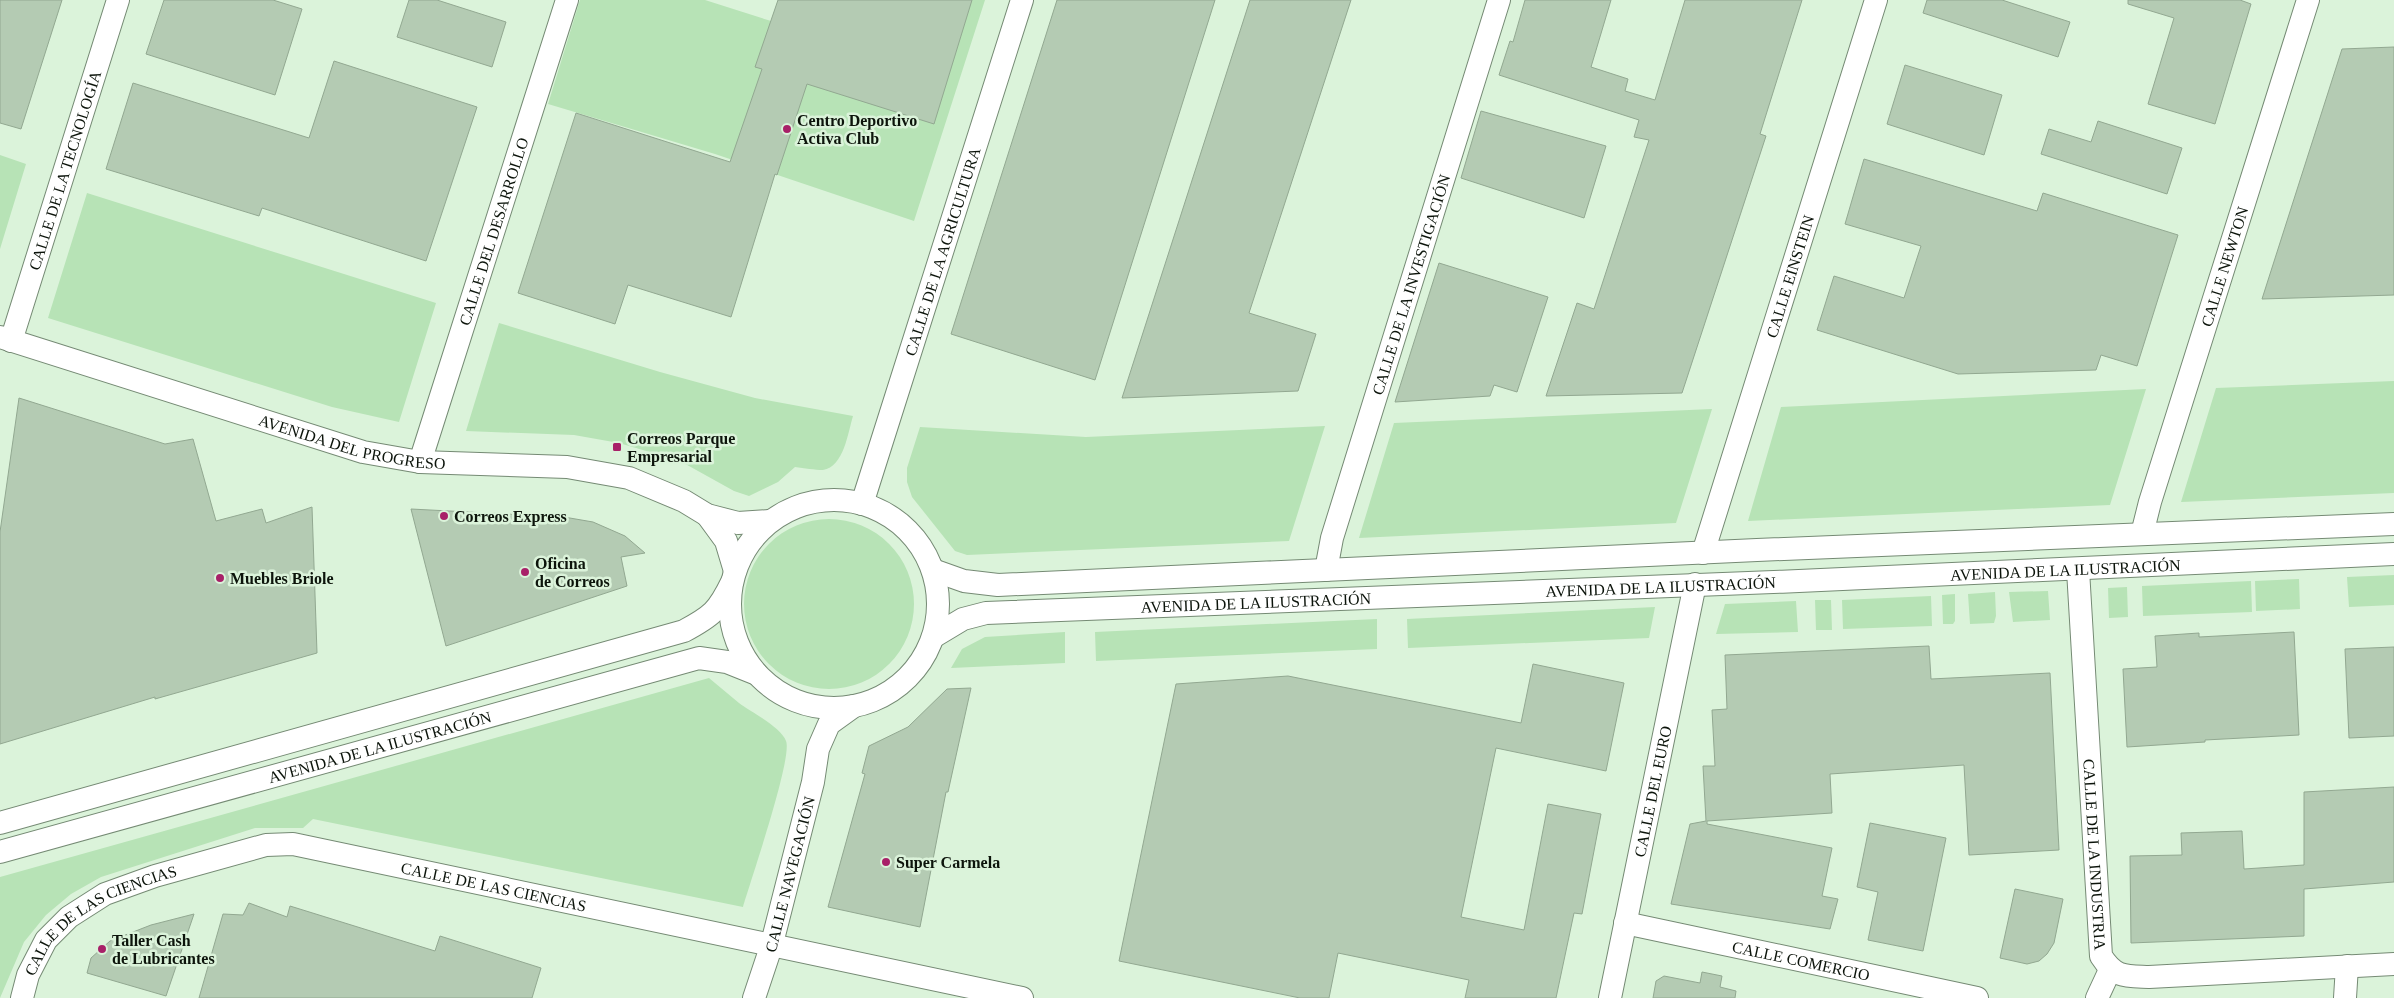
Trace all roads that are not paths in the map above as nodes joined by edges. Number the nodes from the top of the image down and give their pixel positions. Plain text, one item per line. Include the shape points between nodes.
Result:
1 (118, 0) edge
2 (567, 0) edge
3 (1022, 0) edge
4 (1499, 0) edge
5 (1876, 0) edge
6 (2308, 0) edge
7 (5, 339) edge
8 (420, 462) junction
9 (862, 504) junction
10 (707, 515) junction
11 (770, 521) junction
12 (2394, 524) edge
13 (2142, 534) junction
14 (1703, 553) junction
15 (2394, 554) edge
16 (933, 570) junction
17 (1326, 570) junction
18 (2078, 570) junction
19 (734, 576) junction
20 (1695, 584) junction
21 (933, 637) junction
22 (757, 674) junction
23 (792, 699) junction
24 (854, 706) junction
25 (818, 749) junction
26 (0, 823) edge
27 (0, 852) edge
28 (1625, 923) junction
29 (771, 947) junction
30 (2394, 964) edge
31 (2347, 966) junction
32 (2110, 970) junction
33 (22, 998) edge
34 (754, 998) edge
35 (1022, 998) edge
36 (1610, 998) edge
37 (1977, 998) edge
38 (2097, 998) edge
39 (2345, 998) edge

1 - 7 street, CALLE DE LA TECNOLOGÍA
2 - 8 street, CALLE DEL DESARROLLO
3 - 9 street, CALLE DE LA AGRICULTURA
4 - 17 street, CALLE DE LA INVESTIGACIÓN via 1332,538
5 - 14 street, CALLE EINSTEIN
6 - 13 street, CALLE NEWTON
7 - 8 street, AVENIDA DEL PROGRESO via 363,452
8 - 10 street, AVENIDA DEL PROGRESO via 567,467 629,478 684,501
9 - 11 street via 834,500 798,506
9 - 16 street via 902,524 925,552
10 - 11 street, AVENIDA DEL PROGRESO via 738,523
10 - 19 street, AVENIDA DEL PROGRESO via 726,541
11 - 19 street, AVENIDA DE LA ILUSTRACIÓN via 750,542
12 - 13 street, AVENIDA DE LA ILUSTRACIÓN
13 - 14 street, AVENIDA DE LA ILUSTRACIÓN
14 - 17 street, AVENIDA DE LA ILUSTRACIÓN
15 - 18 street, AVENIDA DE LA ILUSTRACIÓN
16 - 17 street, AVENIDA DE LA ILUSTRACIÓN via 964,581 998,585
16 - 21 street via 939,603
18 - 20 street, AVENIDA DE LA ILUSTRACIÓN
18 - 32 street, CALLE DE LA INDUSTRIA via 2101,956
19 - 22 street via 730,606 735,637
19 - 26 street, AVENIDA DE LA ILUSTRACIÓN via 720,606 705,620 684,631
20 - 21 street, AVENIDA DE LA ILUSTRACIÓN via 986,614 963,619
20 - 28 street, CALLE DEL EURO
21 - 24 street via 912,673 885,694
22 - 23 street
22 - 27 street, AVENIDA DE LA ILUSTRACIÓN via 727,662 699,658
23 - 24 street via 824,707
23 - 25 street, CALLE NAVEGACIÓN via 811,722
24 - 25 street, CALLE NAVEGACIÓN via 829,724
25 - 29 street, CALLE NAVEGACIÓN via 813,782
28 - 36 street, CALLE DEL EURO
28 - 37 street, CALLE COMERCIO
29 - 33 street, CALLE DE LAS CIENCIAS via 332,851 293,844 266,845 155,876 105,894 69,917 46,940 28,974
29 - 34 street, CALLE NAVEGACIÓN
29 - 35 street, CALLE DE LAS CIENCIAS
30 - 31 street, CALLE DE LA INDUSTRIA
31 - 32 street, CALLE DE LA INDUSTRIA via 2148,977 2125,976
31 - 39 street
32 - 38 street

